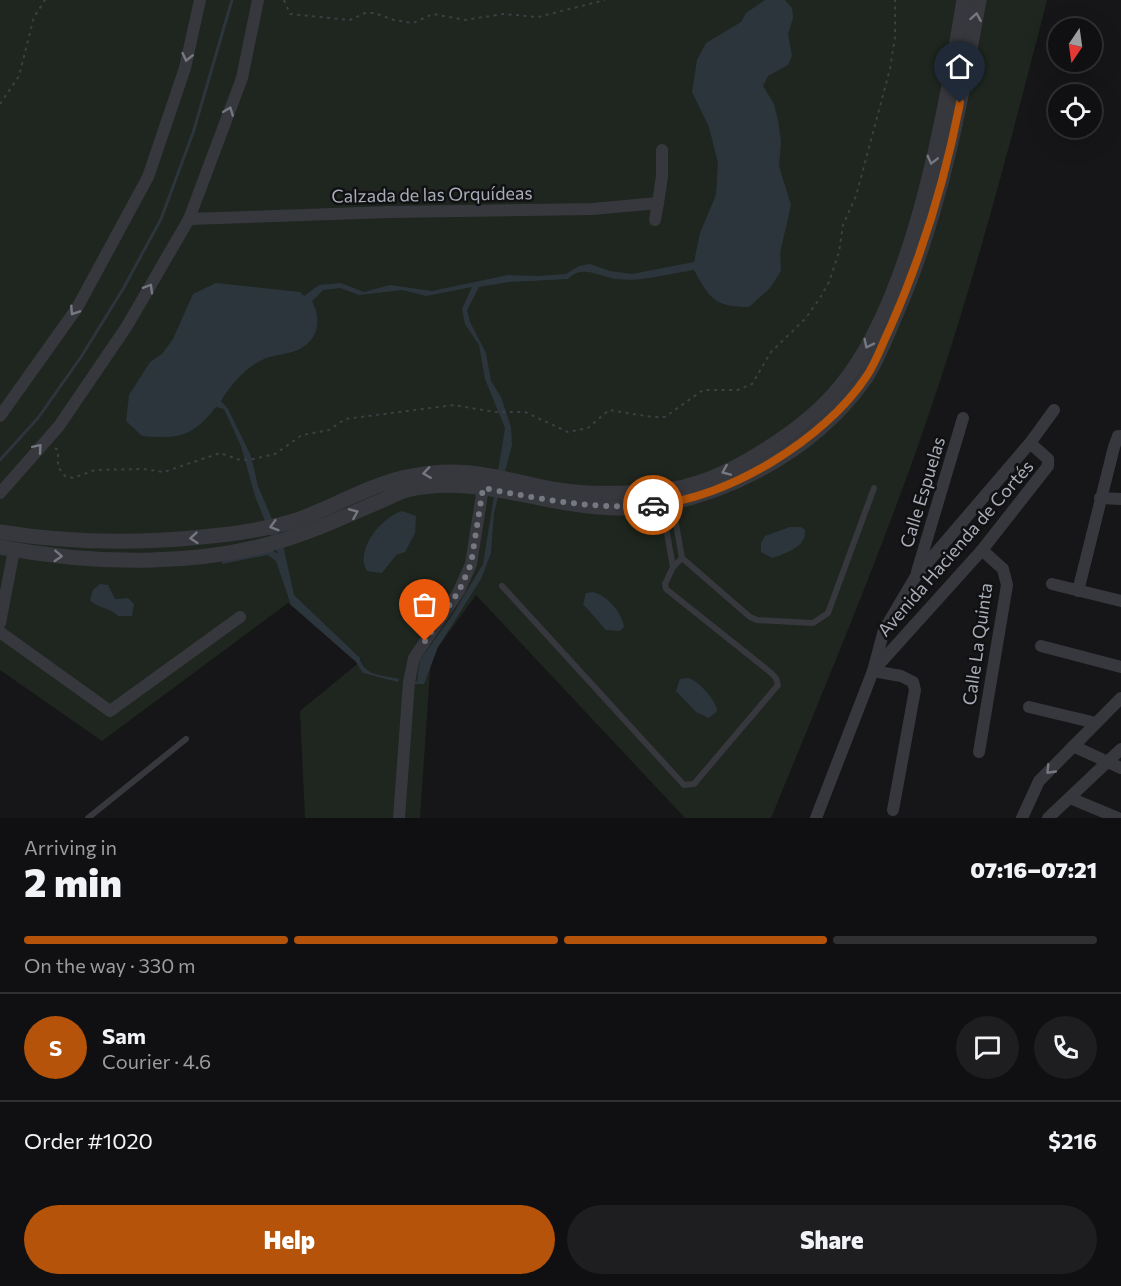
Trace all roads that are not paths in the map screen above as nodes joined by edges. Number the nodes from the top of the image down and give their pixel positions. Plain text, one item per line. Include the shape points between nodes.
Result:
1 (200, 0) edge
2 (258, 0) edge
3 (964, 0) edge
4 (979, 0) edge
5 (662, 150) dead end
6 (930, 198) junction
7 (658, 203) junction
8 (189, 219) junction
9 (655, 220) dead end
10 (1054, 410) dead end
11 (0, 416) edge
12 (963, 418) dead end
13 (1121, 436) edge
14 (1030, 443) junction
15 (476, 480) junction
16 (874, 488) dead end
17 (0, 493) edge
18 (666, 497) junction
19 (1100, 498) junction
20 (1121, 499) edge
21 (298, 528) junction
22 (0, 532) edge
23 (145, 542) junction
24 (7, 548) edge
25 (982, 550) junction
26 (682, 558) junction
27 (145, 559) junction
28 (673, 567) junction
29 (916, 576) junction
30 (1052, 584) dead end
31 (502, 586) dead end
32 (1078, 591) junction
33 (1121, 601) edge
34 (240, 617) dead end
35 (0, 623) edge
36 (0, 632) edge
37 (1041, 646) dead end
38 (1121, 667) edge
39 (873, 671) junction
40 (1121, 698) edge
41 (1029, 707) dead end
42 (1096, 723) junction
43 (186, 739) dead end
44 (1073, 746) junction
45 (1121, 749) edge
46 (979, 753) dead end
47 (1108, 762) junction
48 (1121, 768) edge
49 (1070, 798) junction
50 (893, 810) dead end
51 (1025, 816) edge
52 (88, 818) edge
53 (399, 818) edge
54 (816, 818) edge
55 (1048, 818) edge
56 (1118, 818) edge

1 -> 11 street via 185,68 148,177 77,308
8 -> 2 street via 242,78
3 -> 6 street
6 -> 4 street via 956,126
5 - 7 street
6 - 18 street via 888,302 860,360 839,390 781,440 745,463
7 - 8 street, Calzada de las Orquídeas via 592,209
7 - 9 street
17 -> 8 street via 59,426 127,326
10 - 14 street
12 - 29 street, Calle Espuelas
13 - 19 street
14 - 25 street, Avenida Hacienda de Cortés via 1048,459 1048,466
14 - 29 street, Avenida Hacienda de Cortés
15 - 18 street via 516,487
15 - 21 street via 410,489
15 - 53 street via 471,564 459,591 414,658
16 - 26 lane via 828,613 813,623 750,617
18 - 26 lane
18 - 28 lane
19 - 20 street
19 - 32 street
21 -> 23 street
21 - 27 street via 256,548
22 - 23 street via 46,540
23 - 27 street
24 -> 27 street via 45,555
24 - 35 street
25 - 39 street, Avenida Hacienda de Cortés
25 - 46 street, Calle La Quinta via 1003,569 1007,585
26 - 28 lane
28 - 31 lane via 666,589 770,672 778,685 694,784 684,785
29 - 39 street, Avenida Hacienda de Cortés via 884,630
30 - 32 street
32 - 33 street
34 - 36 street via 110,711
37 - 38 street
39 - 50 street via 901,676 913,682 915,690
39 - 54 street, Avenida Hacienda de Cortés
40 - 42 street
41 - 42 street
42 - 44 street
43 - 52 lane
44 - 47 street
44 -> 51 street via 1040,781
45 - 47 street
47 - 48 street
47 - 49 street
49 - 55 street
49 - 56 street

